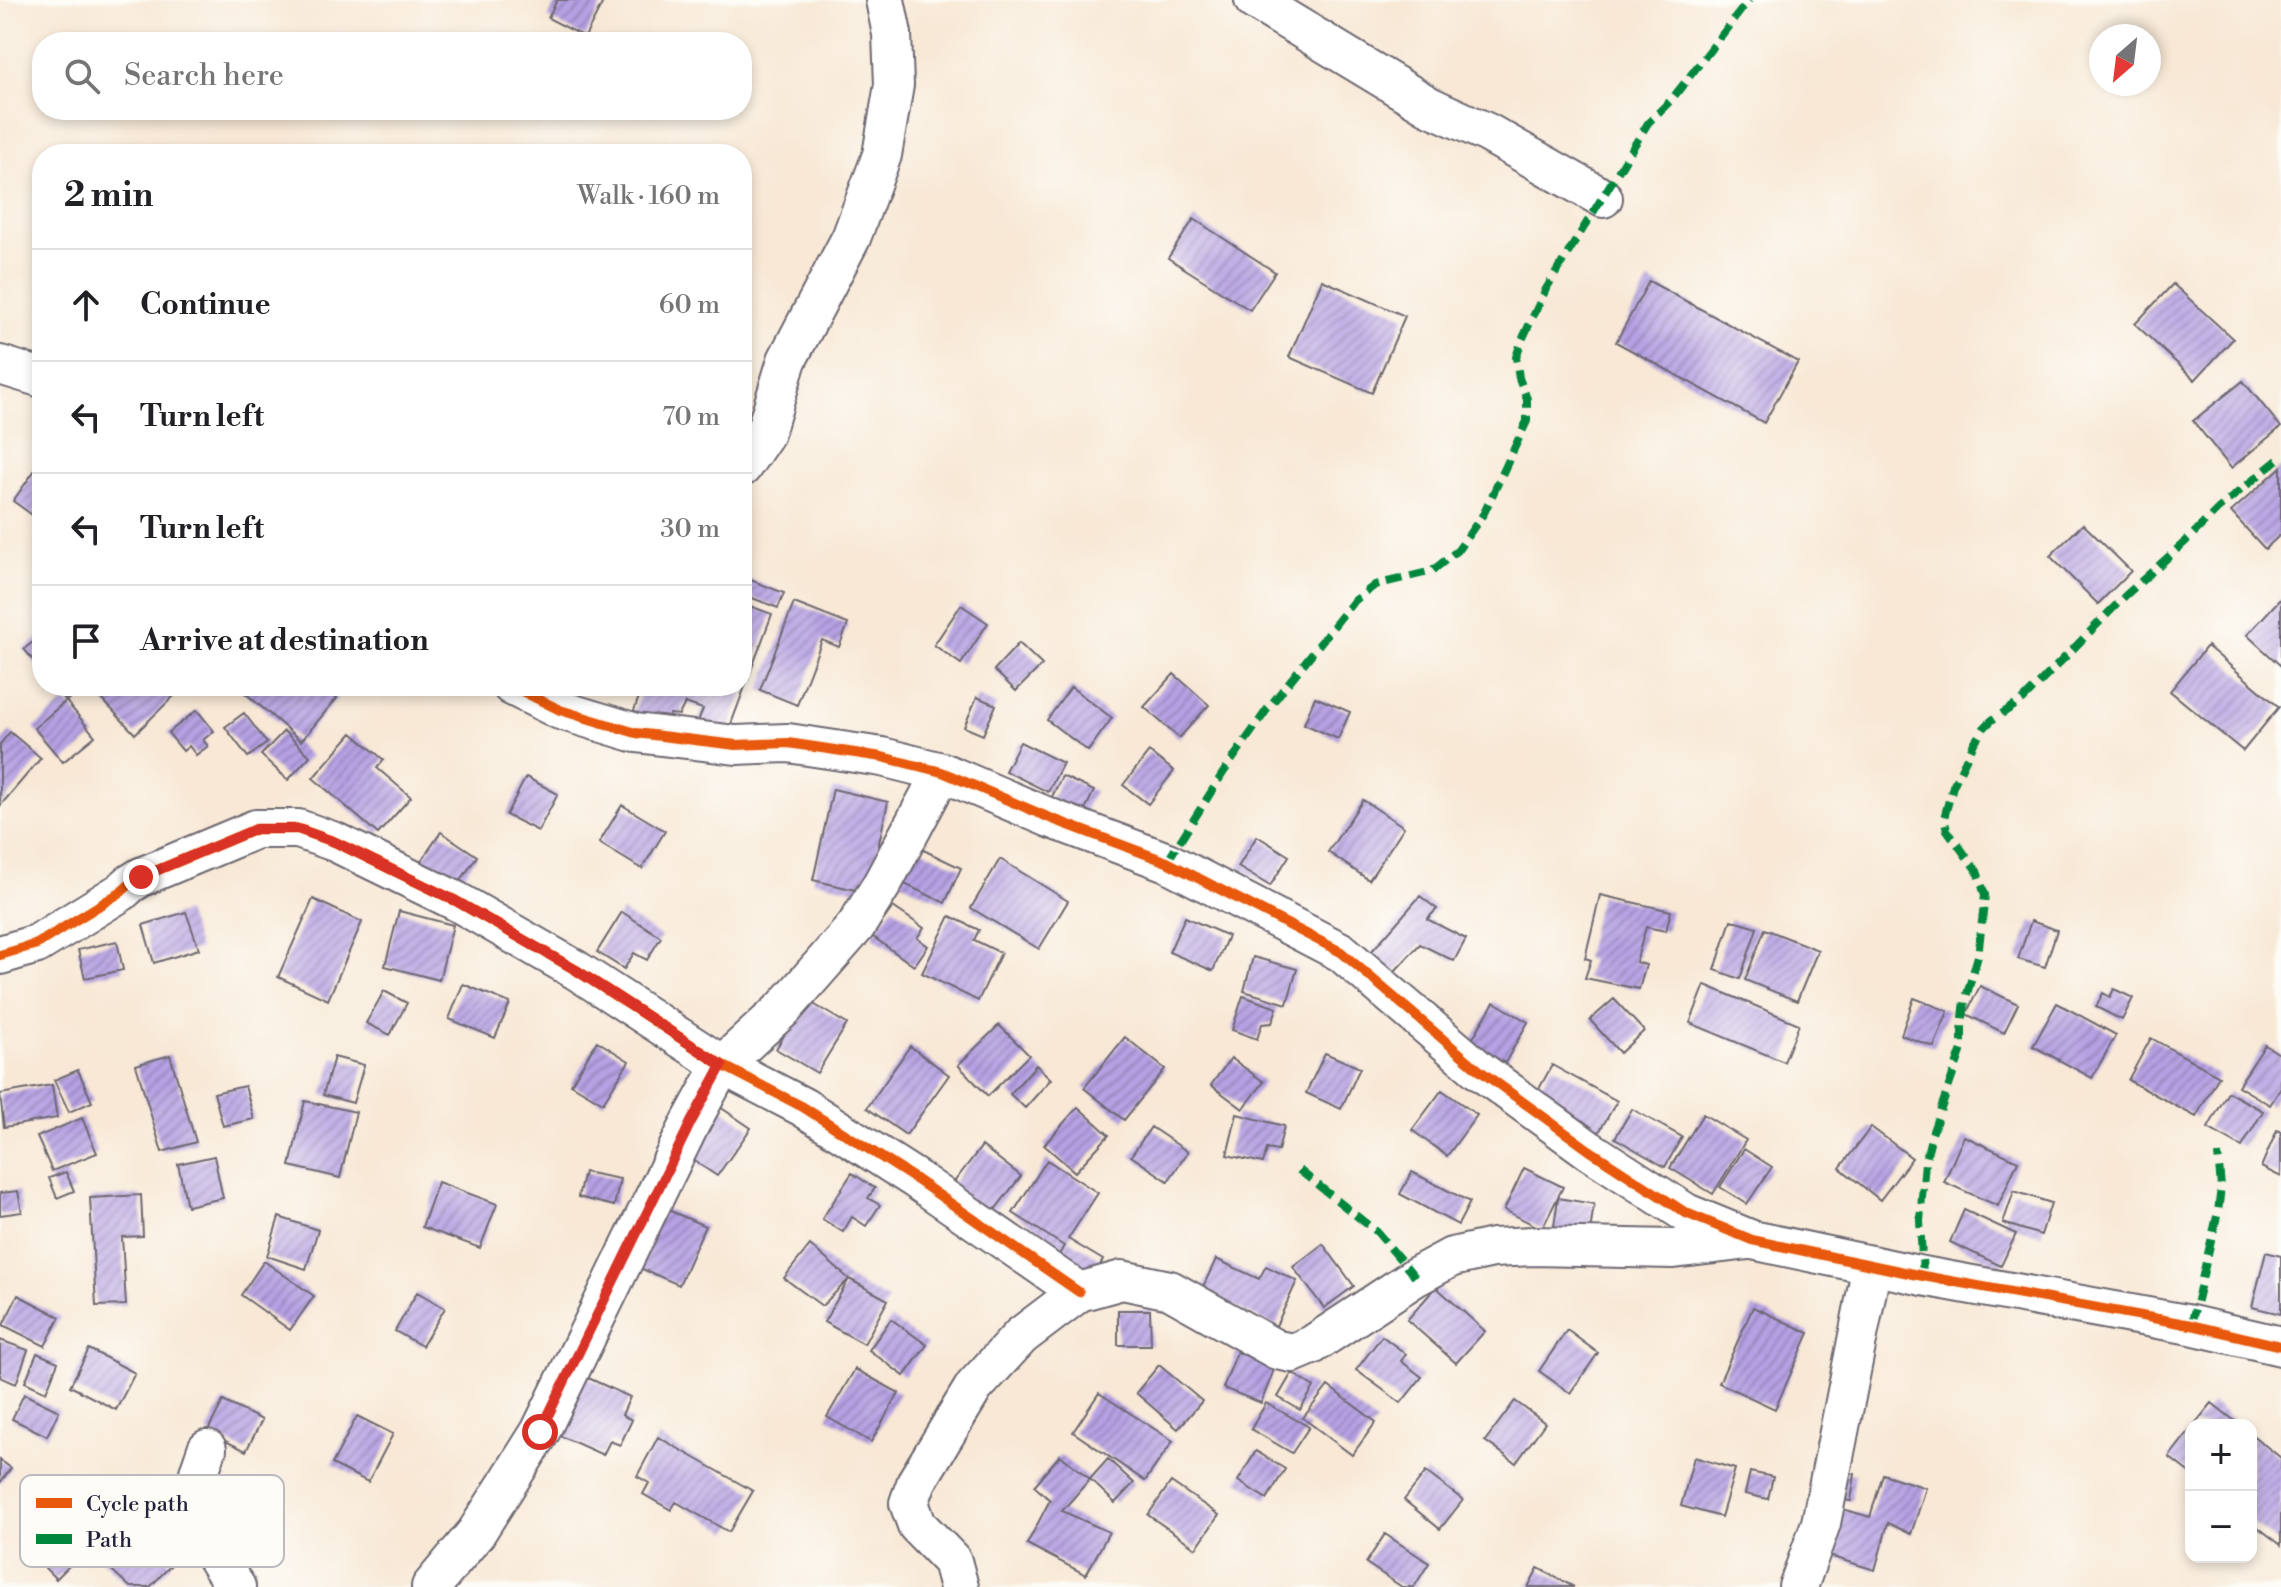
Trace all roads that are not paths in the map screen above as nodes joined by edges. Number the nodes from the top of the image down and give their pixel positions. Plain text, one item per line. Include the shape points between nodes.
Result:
1 (885, 0) edge
2 (1254, 0) edge
3 (1603, 198) dead end
4 (0, 365) edge
5 (32, 375) edge
6 (752, 452) edge
7 (567, 698) edge
8 (942, 772) junction
9 (0, 955) edge
10 (722, 1065) junction
11 (1752, 1240) junction
12 (1872, 1265) junction
13 (1079, 1292) junction
14 (2281, 1346) edge
15 (207, 1449) dead end
16 (199, 1475) edge
17 (221, 1567) edge
18 (236, 1587) edge
19 (431, 1587) edge
20 (959, 1587) edge
21 (1798, 1587) edge

1 - 6 street via 894,85 882,155 851,238 787,360 765,433
2 - 3 street via 1429,106
4 - 5 street
7 - 8 street via 636,733 736,745 788,743
8 - 10 street via 856,926 784,1008
8 - 11 street via 1167,862 1341,952 1479,1070 1589,1150 1686,1213
9 - 10 street via 37,944 141,877 256,829 298,829 456,901 576,970
10 - 13 street via 803,1107
10 - 19 street via 540,1432 476,1533
11 - 12 street
11 - 13 street via 1673,1249 1493,1248 1452,1257 1293,1353 1277,1350 1170,1290 1122,1280
12 - 14 street
12 - 21 street via 1821,1523
13 - 20 street via 1021,1336 974,1387 917,1481 909,1503 917,1525 952,1561
15 - 16 street
17 - 18 street

